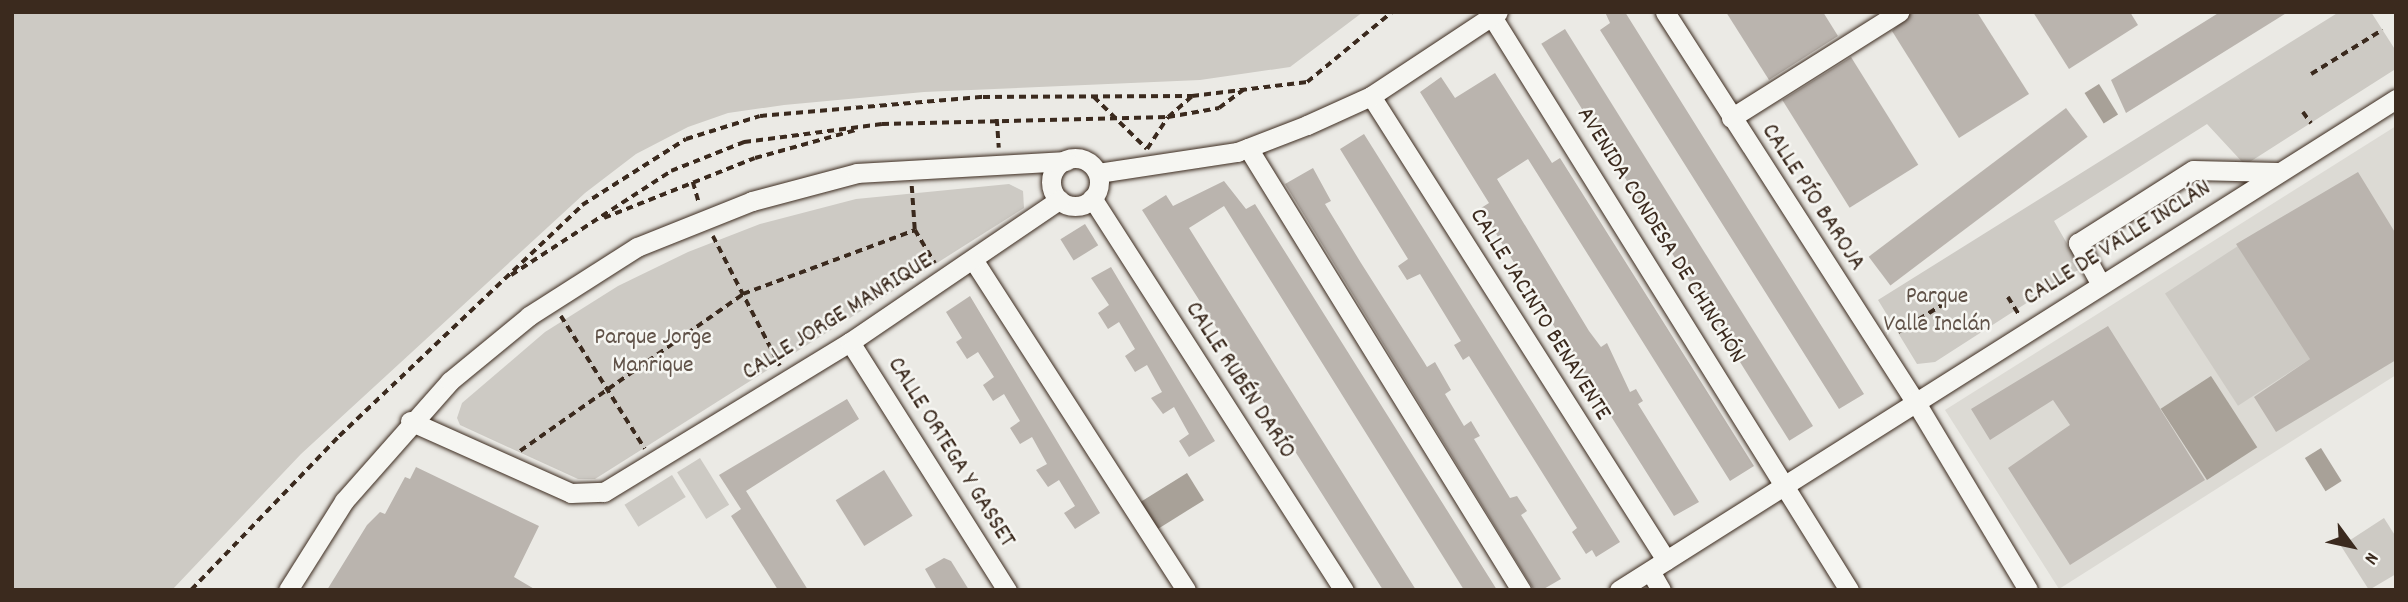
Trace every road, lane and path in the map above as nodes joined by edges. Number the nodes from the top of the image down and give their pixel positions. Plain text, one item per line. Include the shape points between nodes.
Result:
1 (1665, 12) edge
2 (1899, 12) edge
3 (1495, 14) edge
4 (2382, 30) dead end
5 (2311, 74) dead end
6 (1245, 89) dead end
7 (1192, 96) dead end
8 (1371, 96) junction
9 (1094, 97) dead end
10 (2396, 99) edge
11 (2303, 112) dead end
12 (1168, 117) junction
13 (1115, 118) junction
14 (1731, 118) junction
15 (997, 119) junction
16 (2311, 123) dead end
17 (856, 130) dead end
18 (1248, 148) junction
19 (1066, 161) junction
20 (1009, 162) junction
21 (911, 169) junction
22 (2278, 172) junction
23 (1098, 173) junction
24 (1050, 182) junction
25 (1092, 198) junction
26 (1059, 201) junction
27 (599, 220) junction
28 (705, 220) junction
29 (915, 230) junction
30 (974, 261) junction
31 (506, 278) dead end
32 (945, 280) junction
33 (2100, 283) junction
34 (1968, 289) dead end
35 (743, 294) junction
36 (2008, 297) dead end
37 (552, 301) junction
38 (2029, 329) junction
39 (1898, 332) dead end
40 (850, 342) junction
41 (788, 380) junction
42 (606, 387) junction
43 (1915, 401) junction
44 (410, 421) junction
45 (654, 462) junction
46 (503, 463) junction
47 (1787, 484) junction
48 (1666, 560) junction
49 (1650, 571) junction
50 (288, 590) edge
51 (1007, 590) edge
52 (1186, 590) edge
53 (1344, 590) edge
54 (1521, 590) edge
55 (1619, 590) edge
56 (1661, 590) edge
57 (1849, 590) edge
58 (2028, 590) edge

1 - 14 street, CALLE PÍO BAROJA
2 - 14 street
3 - 8 street, AVENIDA CONDESA DE CHINCHÓN
3 - 47 street, AVENIDA CONDESA DE CHINCHÓN
4 - 5 path
6 - 12 path via 1219,108
7 - 12 path
8 - 18 street, AVENIDA CONDESA DE CHINCHÓN
8 - 48 street, CALLE JACINTO BENAVENTE
9 - 13 path
10 - 22 street, CALLE DE VALLE INCLÁN
11 - 16 path
12 - 13 path
12 - 13 path via 1147,149
13 - 15 path
14 - 43 street, CALLE PÍO BAROJA
15 - 20 path
15 - 27 path via 812,129 744,142 671,171
17 - 27 path via 755,158
18 - 23 street, AVENIDA CONDESA DE CHINCHÓN
18 - 54 street
19 - 20 street
19 - 23 street via 1081,158
19 - 24 street
20 - 21 street
20 - 24 street
21 - 28 street via 857,173 751,201
21 - 29 path
22 - 33 street, CALLE DE VALLE INCLÁN
22 - 33 street via 2193,170 2077,243
23 - 25 street
24 - 26 street
25 - 26 street via 1079,206
25 - 53 street, CALLE RUBÉN DARÍO
26 - 30 street, CALLE JORGE MANRIQUE
27 - 31 path
28 - 35 path
28 - 37 street via 637,247
29 - 32 path
29 - 35 path
30 - 32 street, CALLE JORGE MANRIQUE
30 - 52 street
32 - 40 street, CALLE JORGE MANRIQUE
33 - 38 street, CALLE DE VALLE INCLÁN
34 - 39 path
35 - 41 path
35 - 42 path
36 - 38 path
37 - 42 path
37 - 44 street via 450,381
38 - 43 street, CALLE DE VALLE INCLÁN
40 - 41 street, CALLE JORGE MANRIQUE
40 - 51 street, CALLE ORTEGA Y GASSET
41 - 45 street, CALLE JORGE MANRIQUE
42 - 45 path
42 - 46 path
43 - 47 street, CALLE DE VALLE INCLÁN
43 - 58 street, CALLE PÍO BAROJA
44 - 46 street, CALLE JORGE MANRIQUE
44 - 50 street via 344,501
45 - 46 street, CALLE JORGE MANRIQUE via 589,496
47 - 48 street, CALLE DE VALLE INCLÁN
47 - 57 street, AVENIDA CONDESA DE CHINCHÓN
48 - 49 street, CALLE DE VALLE INCLÁN
49 - 55 street, CALLE DE VALLE INCLÁN
49 - 56 street

